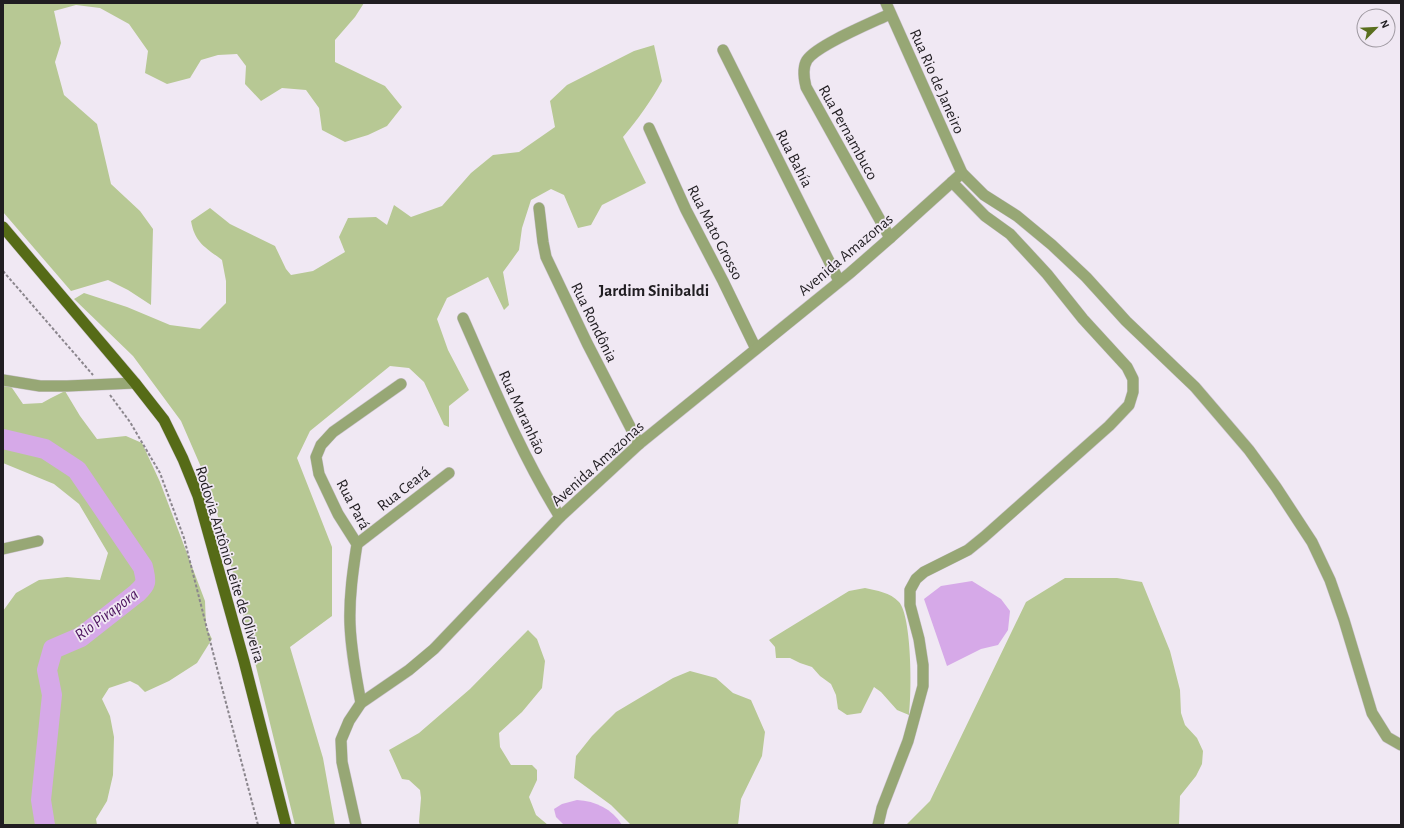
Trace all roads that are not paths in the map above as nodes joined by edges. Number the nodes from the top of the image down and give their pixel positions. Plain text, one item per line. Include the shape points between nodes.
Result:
1 (886, 3) edge
2 (890, 14) junction
3 (723, 50) dead end
4 (649, 128) dead end
5 (962, 173) junction
6 (952, 182) junction
7 (539, 208) dead end
8 (3, 227) edge
9 (890, 238) junction
10 (839, 281) junction
11 (463, 318) dead end
12 (756, 349) junction
13 (3, 380) edge
14 (135, 383) junction
15 (401, 384) dead end
16 (640, 444) junction
17 (449, 473) dead end
18 (560, 517) junction
19 (38, 541) dead end
20 (357, 544) junction
21 (3, 549) edge
22 (361, 703) junction
23 (1401, 745) edge
24 (286, 825) edge
25 (356, 825) edge
26 (878, 825) edge

1 - 2 street, Rua Rio de Janeiro
2 - 5 street, Rua Rio de Janeiro
2 - 9 street, Rua Pernambuco via 819,49 806,61 804,78 806,87
3 - 10 street, Rua Bahía
4 - 12 street, Rua Mato Grosso via 686,210
5 - 6 street, Avenida Amazonas
5 - 23 street via 984,195 1017,216 1086,277 1126,321 1195,387 1249,450 1312,542 1344,620 1372,713 1387,737
6 - 9 street, Avenida Amazonas
6 - 26 street via 985,216 1010,234 1047,274 1127,368 1133,379 1134,392 1129,405 1109,426 984,537 968,550 924,572 910,590 910,605 923,665 923,686 908,741
7 - 16 street, Rua Rondônia via 546,256 587,343
8 - 14 main road, Rodovia Antônio Leite de Oliveira
9 - 10 street, Avenida Amazonas
10 - 12 street, Avenida Amazonas
11 - 18 street, Rua Maranhão via 507,418
12 - 16 street, Avenida Amazonas
13 - 14 street via 40,386 79,387
14 - 24 main road, Rodovia Antônio Leite de Oliveira via 164,420 198,496
15 - 20 street, Rua Pará via 333,432 321,445 316,457 319,474
16 - 18 street, Avenida Amazonas
17 - 20 street, Rua Ceará
18 - 22 street, Avenida Amazonas via 434,649 409,670
19 - 21 street
20 - 22 street, Rua Pará via 350,623
22 - 25 street, Avenida Amazonas via 341,740 342,762

